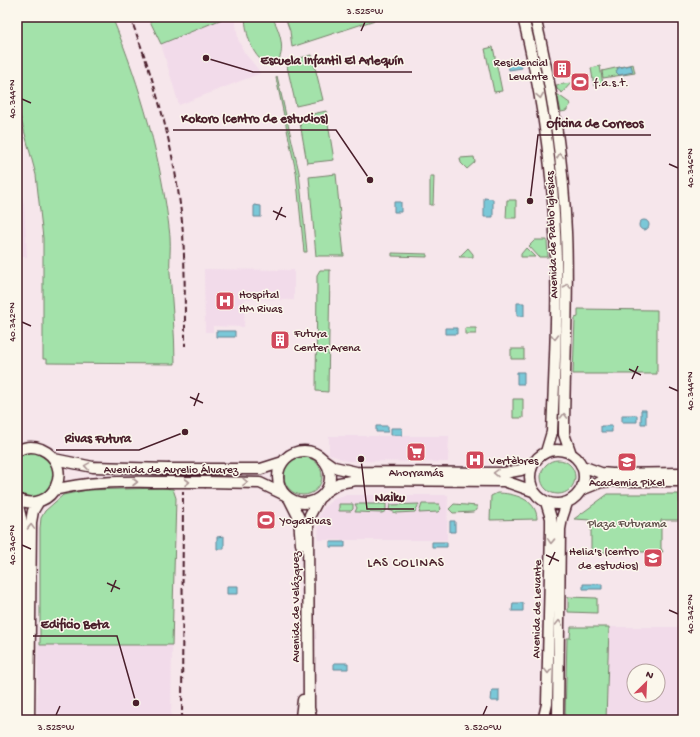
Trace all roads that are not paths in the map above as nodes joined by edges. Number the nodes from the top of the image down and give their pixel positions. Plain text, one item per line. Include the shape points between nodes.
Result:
1 (523, 17) edge
2 (535, 17) edge
3 (17, 451) edge
4 (546, 452) junction
5 (571, 454) junction
6 (54, 459) junction
7 (324, 460) junction
8 (282, 462) junction
9 (533, 464) junction
10 (582, 466) junction
11 (683, 473) edge
12 (683, 481) edge
13 (54, 490) junction
14 (581, 490) junction
15 (533, 491) junction
16 (322, 495) junction
17 (287, 497) junction
18 (17, 499) edge
19 (39, 501) junction
20 (17, 502) edge
21 (546, 502) junction
22 (567, 502) junction
23 (306, 718) edge
24 (543, 719) edge
25 (559, 719) edge
26 (21, 720) edge
27 (29, 720) edge

1 -> 4 street, Avenida de Pablo Iglesias via 543,115 554,214 556,278 552,432
5 -> 2 street, Avenida de Pablo Iglesias via 564,434 567,278 564,196 556,121
3 - 6 street via 31,447 39,448
4 - 5 street via 563,450
4 - 9 street
5 - 10 street
8 -> 6 street, Avenida de Aurelio Álvarez, bridge via 261,469 168,469 93,467
6 - 13 street via 59,474
7 - 8 street via 318,454 306,450 293,453
9 -> 7 street via 521,470 504,473 356,472 334,467
7 - 16 street via 330,476 329,484
8 - 17 street via 278,479 280,488
9 - 15 street via 530,477
10 - 11 street via 601,473
10 - 14 street via 584,477
12 - 14 street via 612,481 601,482
13 -> 17 street, Avenida de Aurelio Álvarez, bridge via 108,482 260,483
13 - 19 street
14 - 22 street
15 - 16 street via 504,481 356,480 339,483
15 - 21 street
16 - 17 street via 304,503
16 - 23 street, Avenida de Velázquez via 310,515 308,524 309,708
17 - 23 street, Avenida de Velázquez via 299,518 301,534 303,708
18 - 19 street
27 -> 19 street via 31,522 33,511
20 - 26 street via 22,541
21 - 22 street
21 -> 24 street, Avenida de Levante via 551,518 551,529 547,704
25 -> 22 street, Avenida de Levante via 560,529
24 - 25 street via 551,715

